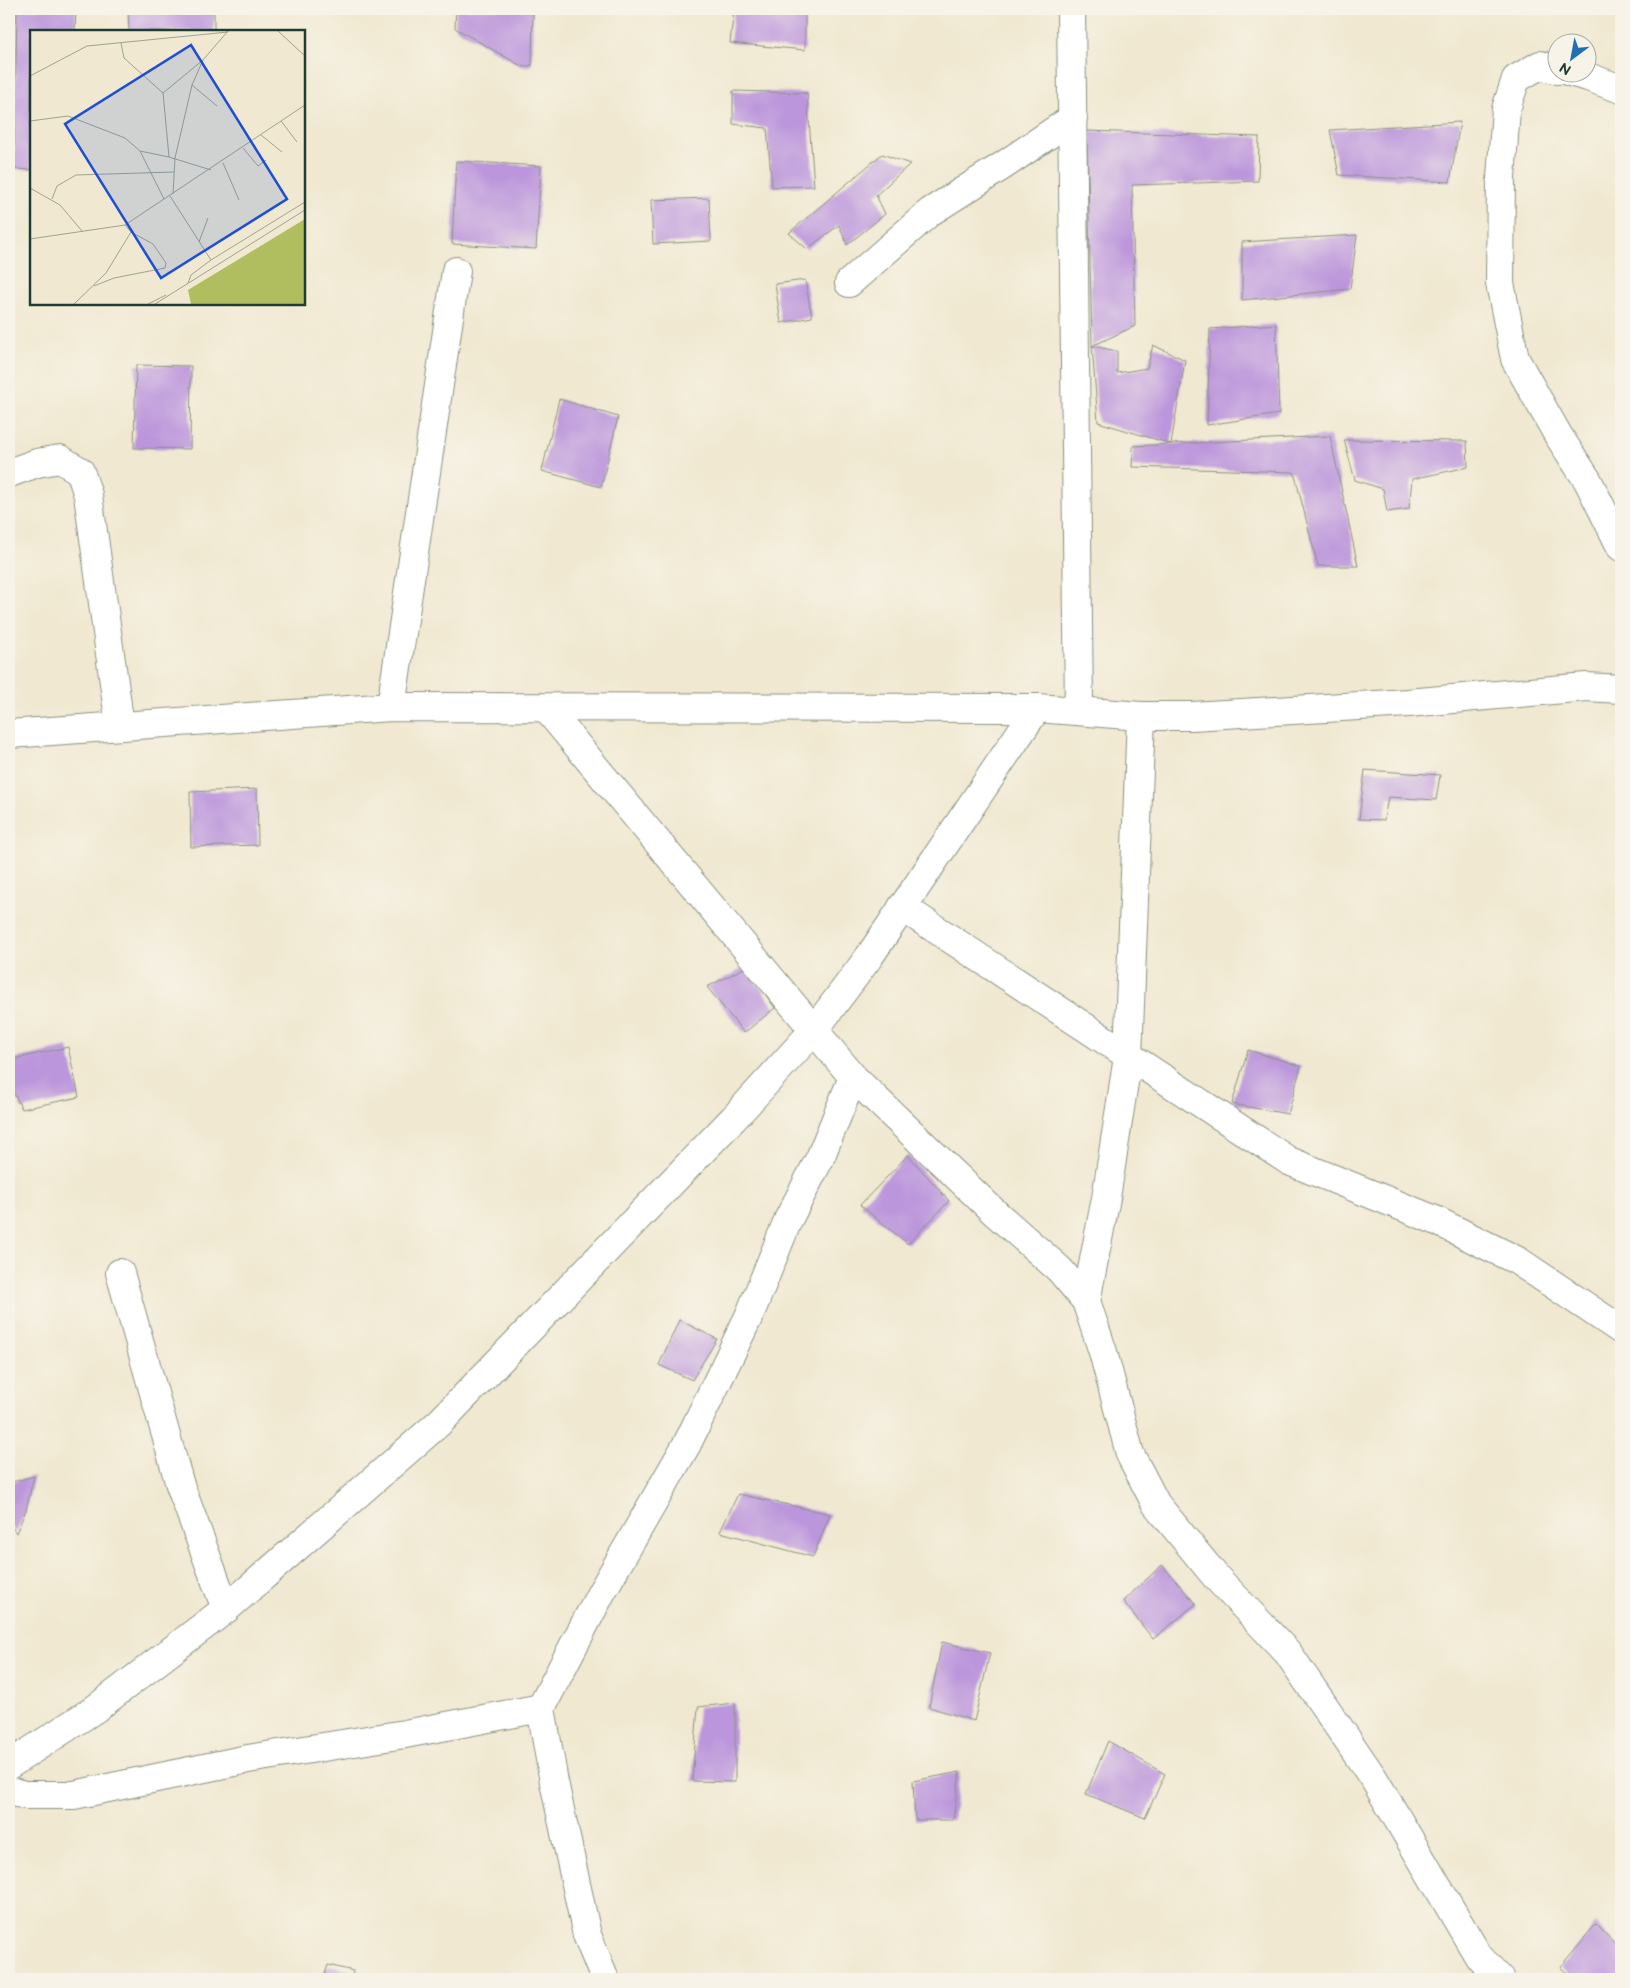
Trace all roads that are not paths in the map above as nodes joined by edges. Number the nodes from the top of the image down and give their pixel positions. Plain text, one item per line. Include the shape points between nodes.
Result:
1 (1071, 9) edge
2 (1548, 67) edge
3 (1598, 81) edge
4 (1621, 89) edge
5 (1073, 118) junction
6 (456, 271) dead end
7 (850, 283) dead end
8 (9, 473) edge
9 (1621, 547) edge
10 (1621, 689) edge
11 (391, 707) junction
12 (546, 708) junction
13 (1037, 708) junction
14 (1079, 710) junction
15 (1142, 716) junction
16 (120, 726) junction
17 (9, 734) edge
18 (902, 907) junction
19 (814, 1029) junction
20 (1128, 1057) junction
21 (853, 1077) junction
22 (120, 1272) dead end
23 (1086, 1301) junction
24 (1621, 1330) edge
25 (226, 1609) junction
26 (541, 1708) junction
27 (9, 1765) edge
28 (9, 1791) edge
29 (605, 1979) edge
30 (1500, 1979) edge

1 - 5 street
2 - 9 street via 1540,65 1516,79 1506,109 1501,178 1500,283 1516,358 1588,482
3 - 4 street
5 - 7 street via 930,212
5 - 14 street
6 - 11 street
8 - 16 street via 60,459 80,471 91,514
10 - 15 street via 1586,686 1408,704
11 - 12 street
11 - 16 street
12 - 13 street
12 - 19 street
13 - 14 street
13 - 18 street
14 - 15 street
15 - 20 street
16 - 17 street
18 - 19 street
18 - 20 street
19 - 21 street
19 - 25 street via 734,1118 440,1422
20 - 23 street
20 - 24 street via 1289,1161 1435,1220 1518,1261
21 - 23 street via 992,1212 1060,1270
21 - 26 street via 820,1158 788,1220 750,1314 687,1444 601,1593
22 - 25 street via 180,1485
23 - 30 street via 1130,1454 1156,1504 1216,1577 1288,1654 1374,1779 1479,1958
25 - 27 street via 95,1709
26 - 28 street via 248,1759 74,1795 25,1795
26 - 29 street via 587,1935

